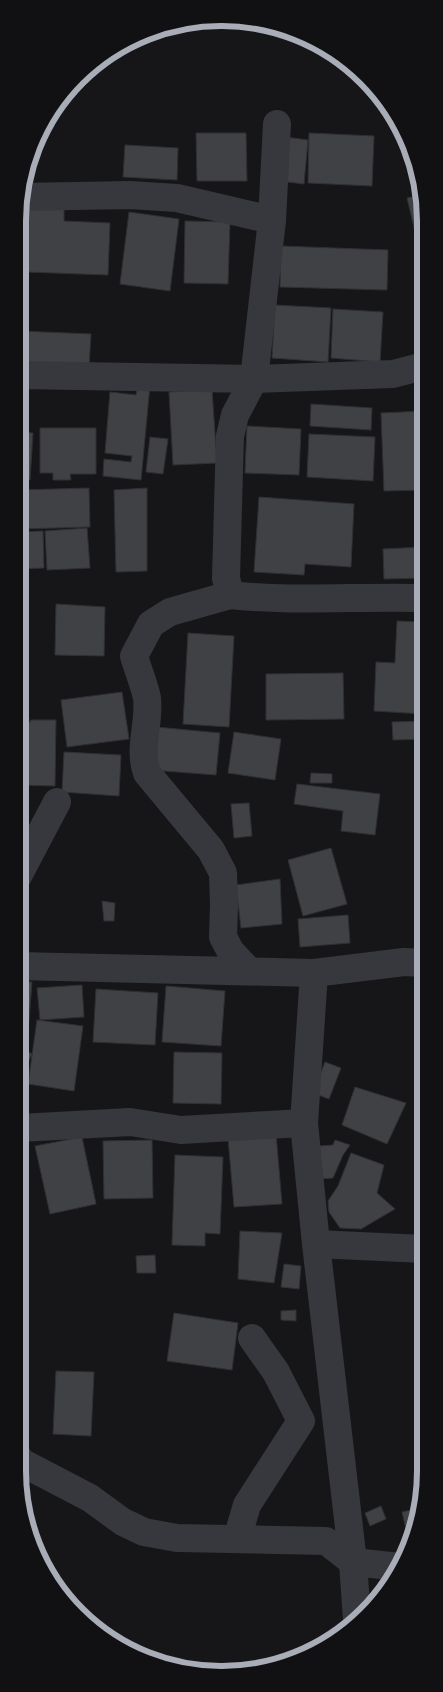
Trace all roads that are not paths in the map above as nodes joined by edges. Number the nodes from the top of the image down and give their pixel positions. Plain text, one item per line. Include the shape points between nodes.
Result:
1 (277, 124) dead end
2 (28, 197) edge
3 (272, 220) junction
4 (417, 368) edge
5 (26, 375) edge
6 (254, 379) junction
7 (230, 595) junction
8 (417, 598) edge
9 (57, 802) dead end
10 (26, 861) edge
11 (417, 963) edge
12 (26, 966) edge
13 (249, 972) junction
14 (314, 973) junction
15 (304, 1123) junction
16 (26, 1128) edge
17 (316, 1244) junction
18 (417, 1249) edge
19 (252, 1338) dead end
20 (26, 1465) edge
21 (237, 1539) junction
22 (353, 1562) junction
23 (392, 1566) edge
24 (356, 1612) edge

1 - 3 street
2 - 3 street via 130,194 176,198
3 - 6 street
4 - 6 street via 393,374
5 - 6 street
6 - 7 street via 235,415 230,436 226,578
7 - 8 street via 261,599
7 - 13 street via 170,612 151,624 134,656 147,698 143,760 147,773 211,850 223,873 223,937 231,952
9 - 10 street
11 - 14 street
12 - 13 street
13 - 14 street
14 - 15 street
15 - 16 street via 181,1130 130,1122
15 - 17 street
17 - 18 street
17 - 22 street
19 - 21 street via 276,1372 301,1421 247,1505
20 - 21 street via 90,1498 123,1522 144,1532 177,1538
21 - 22 street via 326,1541
22 - 23 street
22 - 24 street

